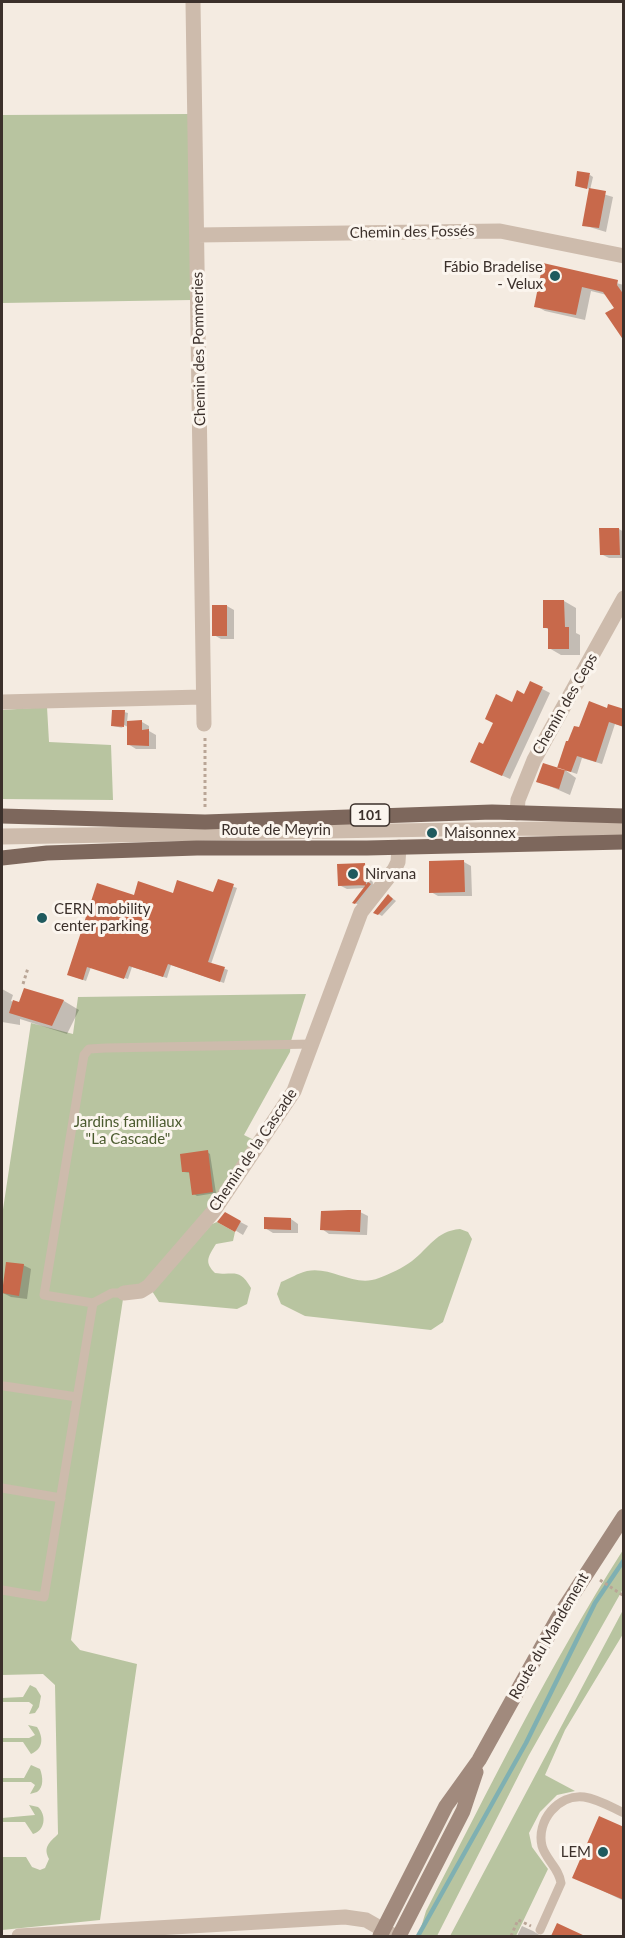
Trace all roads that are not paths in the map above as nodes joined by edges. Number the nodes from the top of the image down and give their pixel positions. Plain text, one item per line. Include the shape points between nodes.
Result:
1 (193, 2) edge
2 (197, 235) junction
3 (624, 256) edge
4 (624, 598) edge
5 (202, 698) junction
6 (2, 702) edge
7 (204, 724) road end
8 (517, 813) junction
9 (2, 816) edge
10 (624, 816) edge
11 (624, 825) edge
12 (624, 832) edge
13 (2, 833) edge
14 (2, 840) edge
15 (624, 842) edge
16 (399, 847) junction
17 (2, 858) edge
18 (312, 1044) junction
19 (124, 1293) joint
20 (93, 1303) junction
21 (4, 1386) dead end
22 (77, 1397) junction
23 (2, 1488) edge
24 (61, 1497) junction
25 (624, 1516) edge
26 (2, 1590) edge
27 (624, 1813) edge
28 (540, 1930) road end
29 (389, 1934) edge
30 (19, 1936) edge

1 - 2 street, Chemin des Pommeries
2 - 3 street, Chemin des Fossés via 500,231
2 - 5 street, Chemin des Pommeries
4 - 8 street, Chemin des Ceps via 534,760 518,800
5 - 6 street
5 - 7 street, Chemin des Pommeries
8 - 9 main road, Route de Meyrin / 101 via 205,822
8 - 10 main road, Route de Meyrin / 101
11 - 13 lane
12 - 14 lane
15 - 16 main road, Route de Meyrin / 101
16 - 17 main road, Route de Meyrin / 101 via 197,848
16 - 18 street, Chemin de la Cascade via 394,870 361,912
18 - 19 street, Chemin de la Cascade via 294,1091 213,1212 149,1286
18 - 20 lane via 89,1049 84,1055 44,1296
19 - 20 lane via 112,1293
20 - 22 lane
21 - 22 lane
22 - 24 lane
23 - 24 lane
24 - 26 lane via 44,1597
25 - 29 main road, Route du Mandement via 559,1616 479,1760 446,1806
27 - 28 lane via 584,1797 574,1797 558,1804 547,1815 541,1830 542,1845 561,1883
29 - 30 street via 366,1920 345,1917

